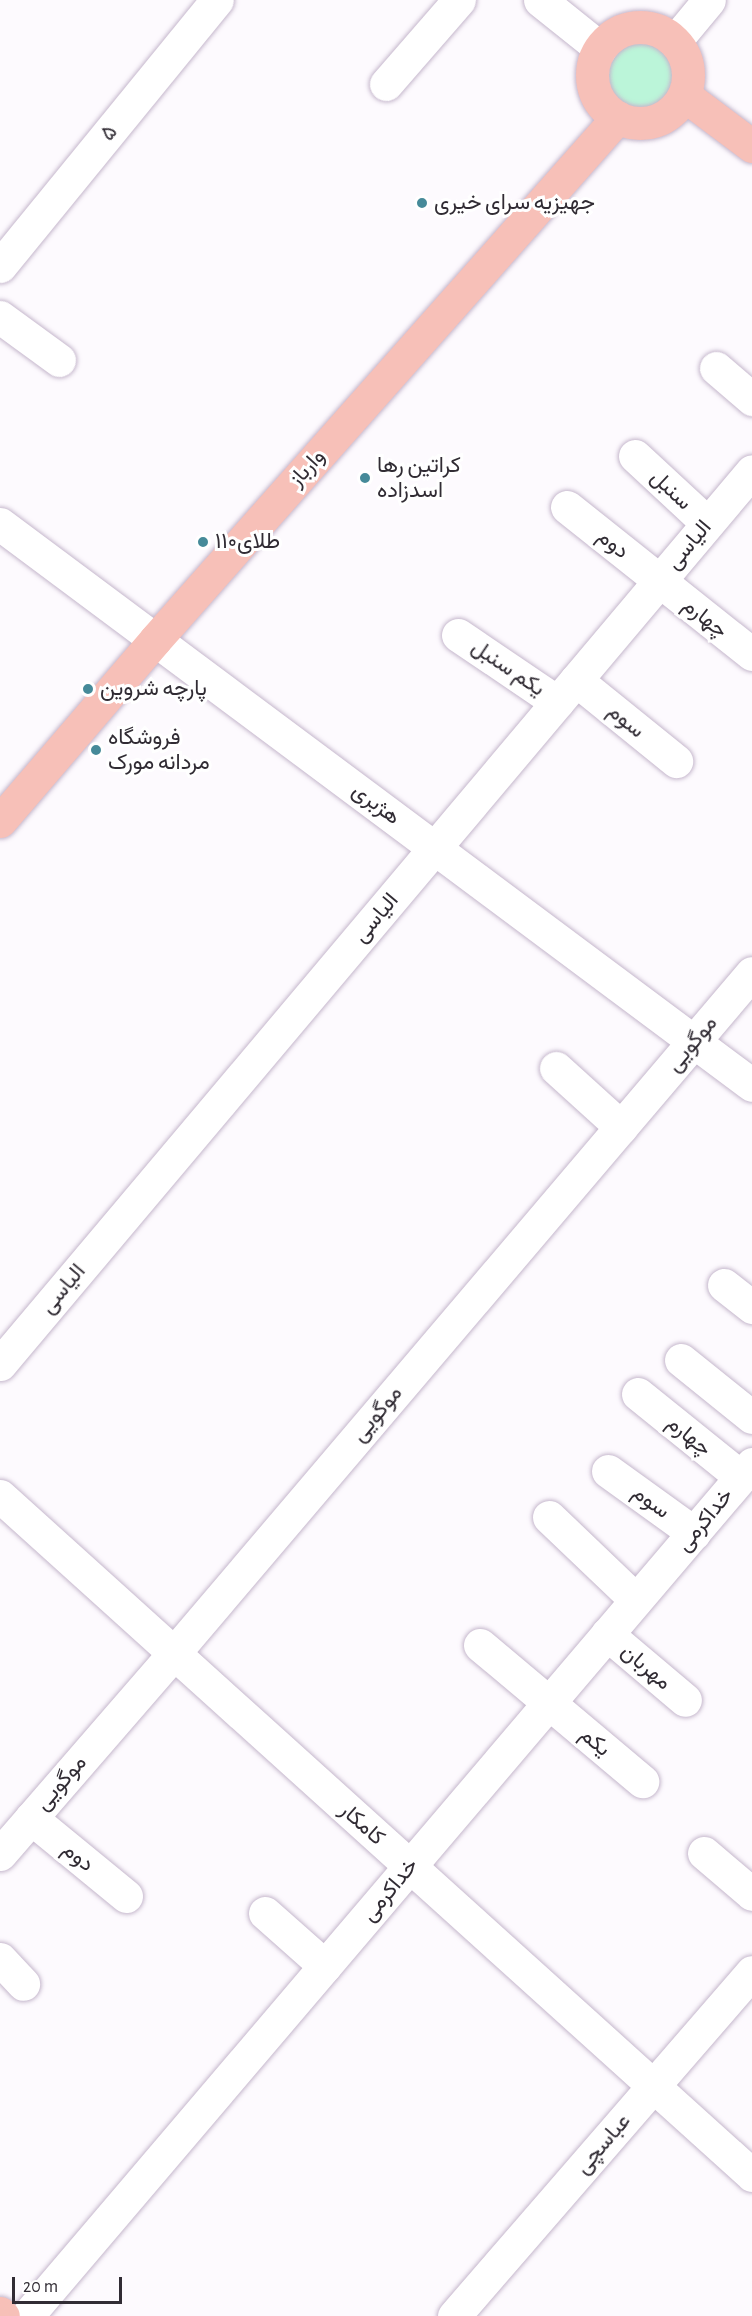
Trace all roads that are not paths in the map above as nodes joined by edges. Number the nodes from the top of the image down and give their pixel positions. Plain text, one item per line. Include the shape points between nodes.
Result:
1 (217, 0) edge
2 (459, 0) edge
3 (540, 0) edge
4 (709, 0) edge
5 (675, 41) junction
6 (600, 48) junction
7 (386, 84) dead end
8 (684, 95) junction
9 (618, 117) junction
10 (752, 146) edge
11 (0, 266) edge
12 (0, 317) edge
13 (59, 360) dead end
14 (716, 368) dead end
15 (752, 399) edge
16 (635, 456) dead end
17 (752, 471) edge
18 (567, 507) dead end
19 (708, 523) junction
20 (0, 524) edge
21 (659, 581) junction
22 (458, 635) dead end
23 (155, 640) junction
24 (752, 654) edge
25 (567, 691) junction
26 (676, 761) dead end
27 (0, 821) edge
28 (435, 848) junction
29 (752, 973) edge
30 (694, 1042) junction
31 (556, 1068) dead end
32 (752, 1085) edge
33 (621, 1127) junction
34 (724, 1285) dead end
35 (752, 1307) edge
36 (681, 1360) dead end
37 (0, 1364) edge
38 (638, 1394) dead end
39 (752, 1417) edge
40 (608, 1470) dead end
41 (746, 1470) edge
42 (0, 1496) edge
43 (549, 1517) dead end
44 (693, 1533) junction
45 (636, 1600) junction
46 (607, 1634) junction
47 (480, 1646) dead end
48 (174, 1653) junction
49 (686, 1700) dead end
50 (548, 1703) junction
51 (642, 1781) dead end
52 (30, 1818) junction
53 (704, 1853) dead end
54 (0, 1854) edge
55 (410, 1866) junction
56 (752, 1894) edge
57 (126, 1896) dead end
58 (265, 1913) dead end
59 (0, 1959) edge
60 (325, 1966) junction
61 (752, 1972) edge
62 (23, 1984) dead end
63 (654, 2086) junction
64 (752, 2175) edge
65 (27, 2316) edge
66 (454, 2316) edge

1 - 11 street, ۵
2 - 7 street
3 - 6 street
4 - 5 street
5 - 6 main road via 664,32 636,27 609,37
5 - 8 main road via 688,66
6 - 9 main road via 592,79 605,107
8 - 9 main road via 663,117 648,122
8 - 10 main road
9 - 23 main road, وارباز
12 - 13 street
14 - 15 street
16 - 19 street, سنبل
17 - 19 street, الیاسی
18 - 21 street, دوم
19 - 21 street, الیاسی
20 - 23 street, هژبری
21 - 24 street, چهارم
21 - 25 street, الیاسی
22 - 25 street, یکم سنبل
23 - 27 main road, وارباز
23 - 28 street, هژبری
25 - 26 street, سوم
25 - 28 street, الیاسی
28 - 30 street, هژبری
28 - 37 street, الیاسی
29 - 30 street, موگویی
30 - 32 street, هژبری
30 - 33 street, موگویی
31 - 33 street
33 - 48 street, موگویی
34 - 35 street
36 - 39 street
38 - 41 street, چهارم
40 - 44 street, سوم
41 - 44 street, خداکرمی
42 - 48 street, کامکار
43 - 45 street
44 - 45 street, خداکرمی
45 - 46 street, خداکرمی
46 - 49 street, مهربان
46 - 50 street, خداکرمی
47 - 50 street, یکم
48 - 52 street, موگویی
48 - 55 street, کامکار
50 - 51 street, یکم
50 - 55 street, خداکرمی
52 - 54 street, موگویی
52 - 57 street, دوم
53 - 56 street
55 - 60 street, خداکرمی
55 - 63 street, کامکار
58 - 60 street
59 - 62 street
60 - 65 street, خداکرمی
61 - 63 street, عباسچی
63 - 64 street, کامکار
63 - 66 street, عباسچی

